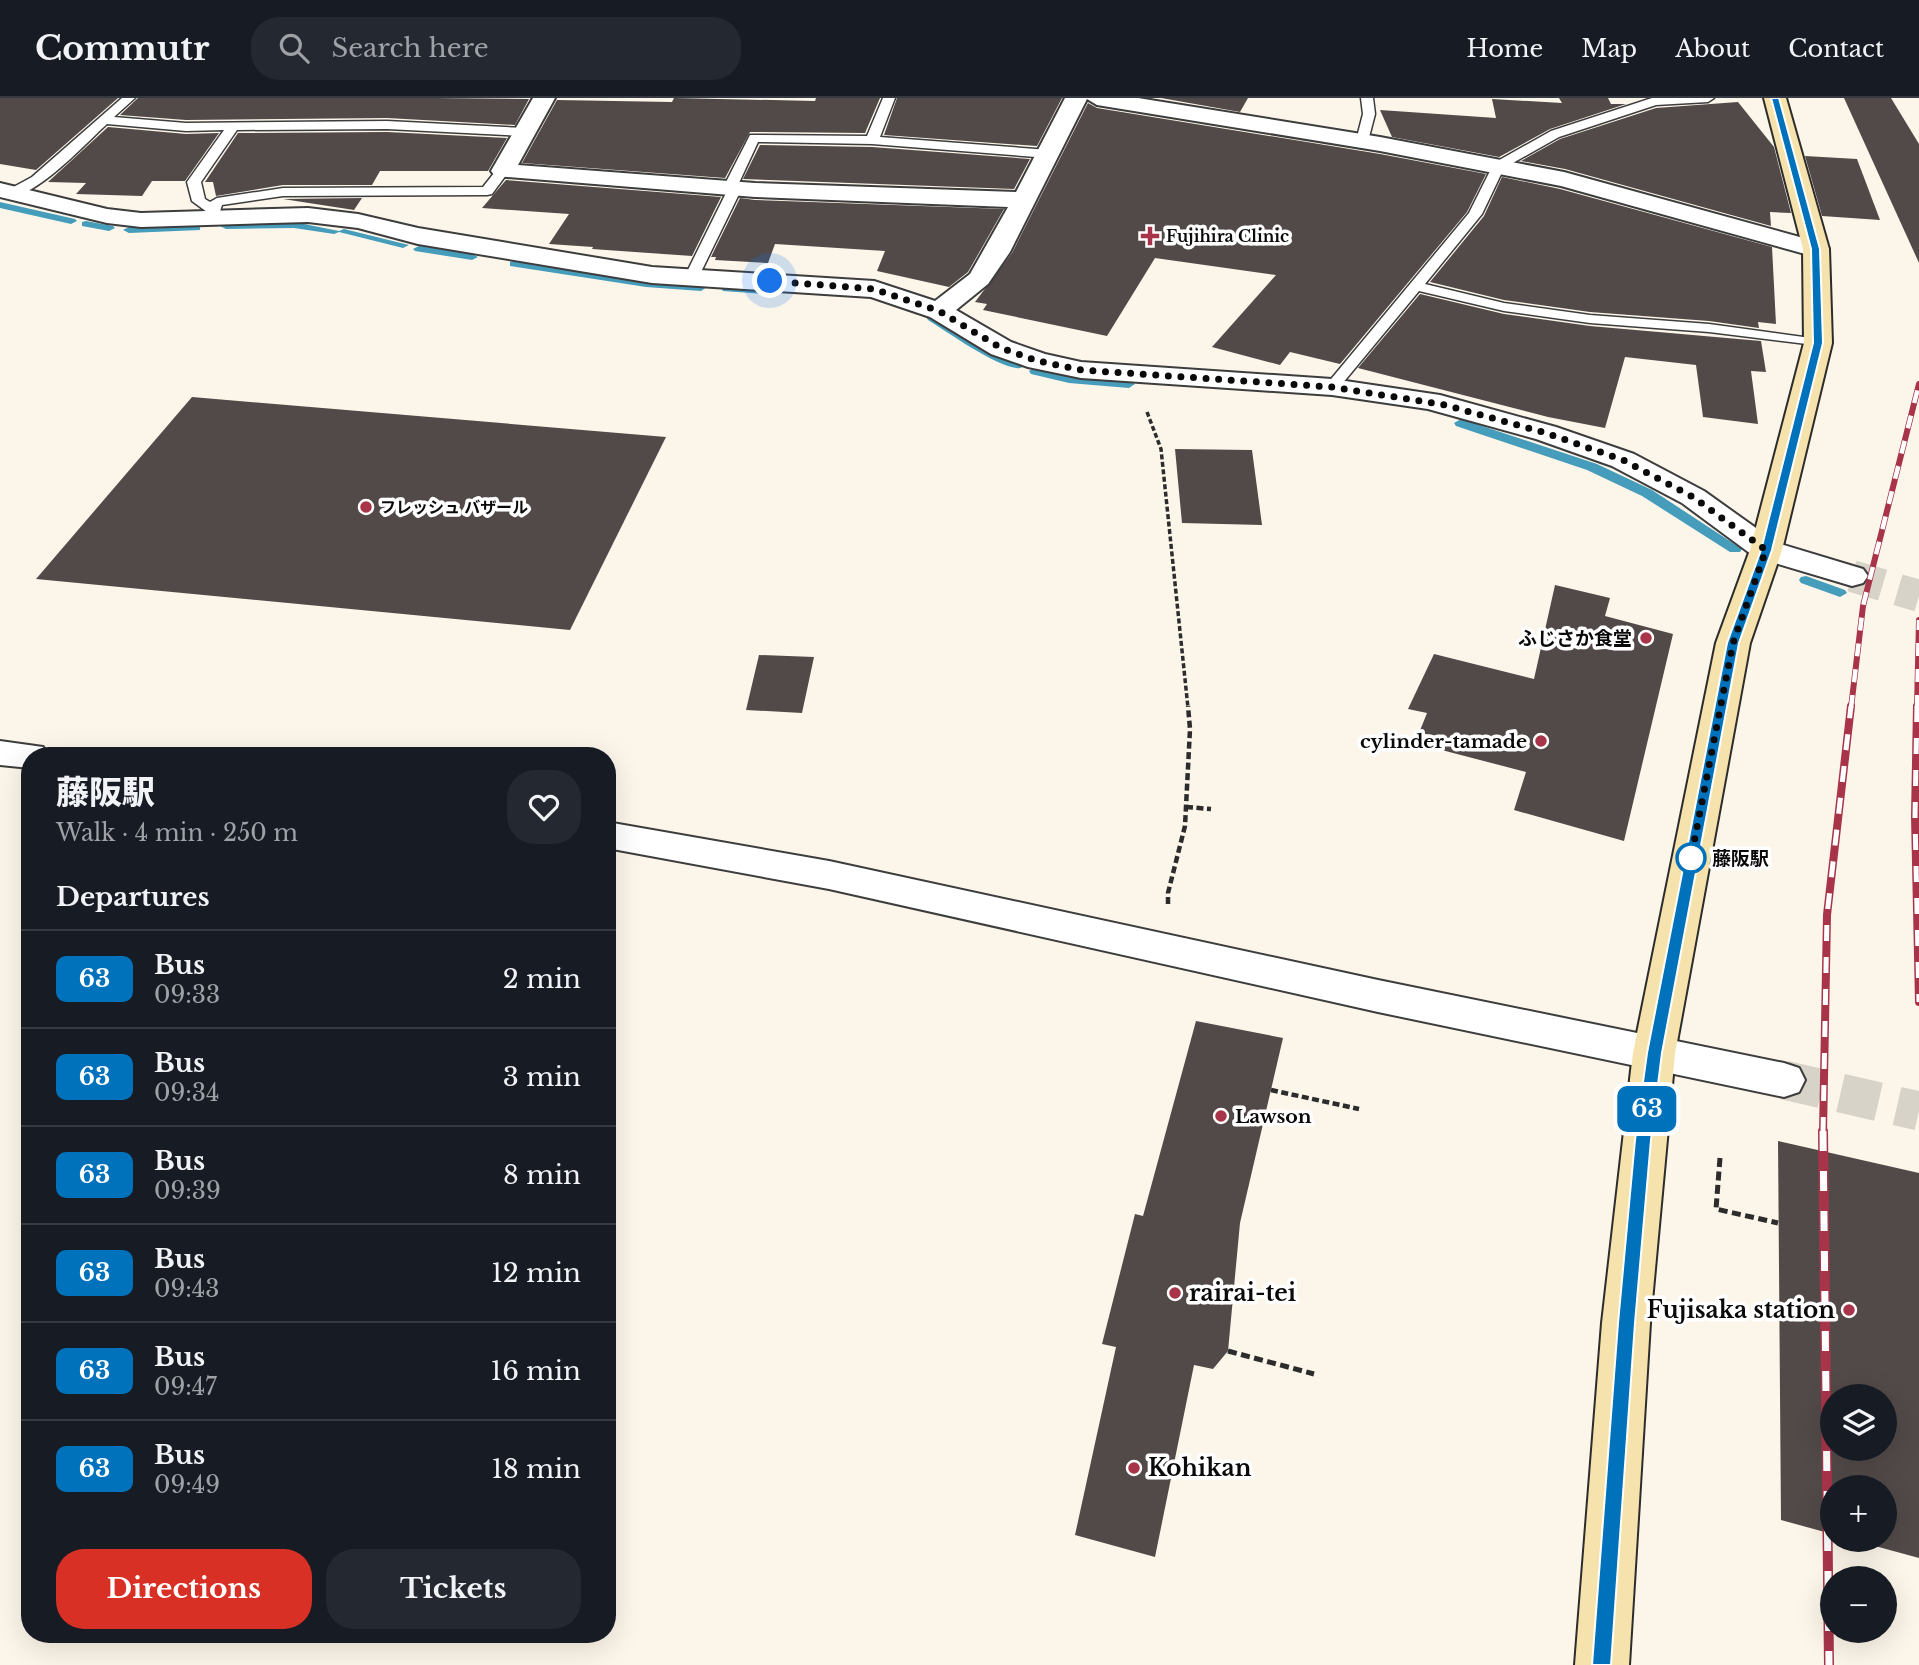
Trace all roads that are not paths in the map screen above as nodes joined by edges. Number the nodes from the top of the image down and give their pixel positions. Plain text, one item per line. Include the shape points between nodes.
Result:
1 (129, 98) edge
2 (544, 98) edge
3 (889, 98) edge
4 (1076, 98) edge
5 (1097, 98) edge
6 (1367, 98) edge
7 (1708, 98) edge
8 (1775, 98) edge
9 (104, 120) junction
10 (233, 127) junction
11 (525, 132) junction
12 (872, 141) junction
13 (1362, 141) junction
14 (1049, 154) junction
15 (1499, 166) junction
16 (503, 171) junction
17 (732, 188) junction
18 (6, 191) edge
19 (1024, 200) junction
20 (213, 214) junction
21 (1816, 249) junction
22 (692, 276) junction
23 (1416, 286) junction
24 (939, 311) junction
25 (1818, 343) junction
26 (1332, 387) junction
27 (1766, 550) junction
28 (1852, 576) tunnel mouth
29 (0, 753) edge
30 (21, 755) edge
31 (616, 837) edge
32 (1654, 1053) junction
33 (1784, 1080) tunnel mouth
34 (1602, 1665) edge

1 - 9 lane
2 - 11 street
3 - 12 lane
4 - 14 street
5 - 13 street
6 - 13 lane via 1369,114
7 - 15 lane via 1655,101 1555,134
8 - 21 main road
9 - 10 lane
9 - 18 lane via 37,180
10 - 11 lane via 387,125
10 - 20 lane via 194,182 199,201
11 - 16 street
12 - 14 lane
12 - 17 lane via 754,138
13 - 15 street
14 - 19 street
15 - 21 street via 1564,179
15 - 23 lane via 1475,214
16 - 17 street
16 - 20 lane via 487,191 284,192 217,202
17 - 19 street
17 - 22 lane
18 - 20 street via 141,220
19 - 24 street via 1015,229 979,279
20 - 22 street via 308,215 358,221 418,236 652,275
21 - 25 main road
22 - 24 street via 874,289
23 - 25 lane via 1504,307
23 - 26 lane
24 - 26 street via 1001,348 1081,370
25 - 27 main road
26 - 27 street via 1430,401 1623,460 1693,497
27 - 28 street
27 - 32 main road via 1733,643
29 - 30 street
31 - 32 street via 829,875
32 - 33 street
32 - 34 main road via 1626,1323

